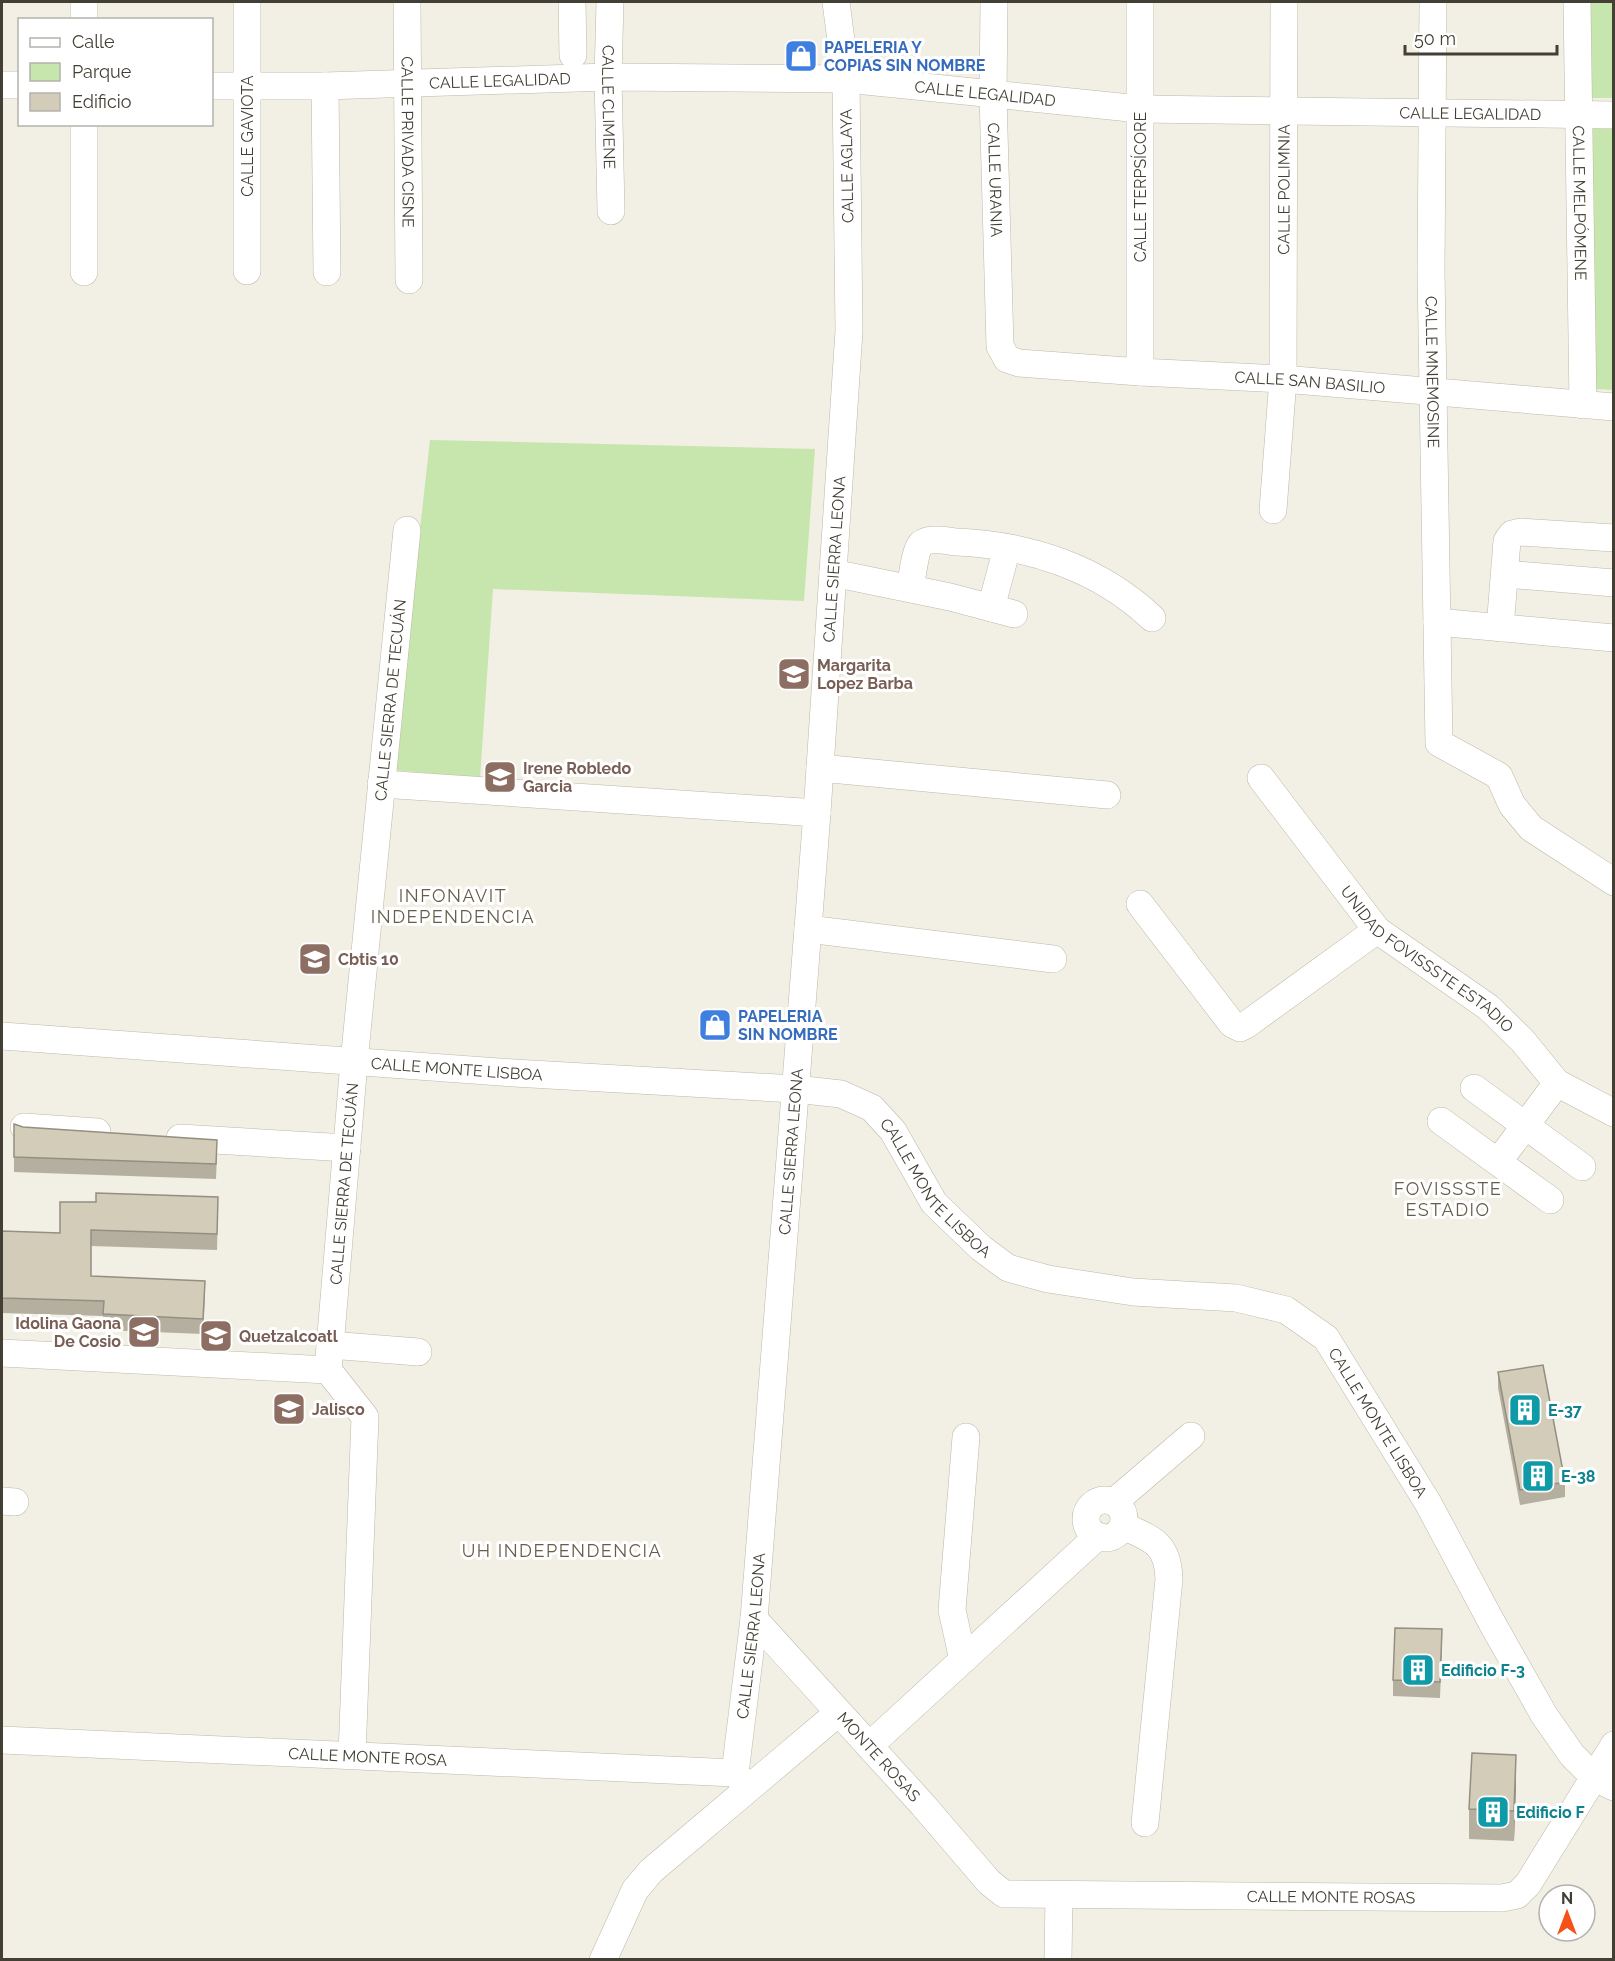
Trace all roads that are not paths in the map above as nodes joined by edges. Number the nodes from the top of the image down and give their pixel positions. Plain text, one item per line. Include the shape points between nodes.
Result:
1 (84, 2) edge
2 (247, 2) edge
3 (407, 2) edge
4 (572, 2) edge
5 (610, 2) edge
6 (836, 2) edge
7 (994, 2) edge
8 (1140, 2) edge
9 (1284, 2) edge
10 (1433, 2) edge
11 (1577, 2) edge
12 (84, 18) edge
13 (573, 55) dead end
14 (608, 77) junction
15 (846, 79) junction
16 (408, 84) junction
17 (2, 85) edge
18 (18, 85) edge
19 (213, 86) edge
20 (247, 86) junction
21 (325, 86) junction
22 (993, 96) junction
23 (1140, 109) junction
24 (1285, 110) junction
25 (1432, 112) junction
26 (1579, 114) junction
27 (1614, 115) edge
28 (84, 126) edge
29 (611, 211) dead end
30 (247, 271) dead end
31 (84, 272) dead end
32 (327, 272) dead end
33 (409, 280) dead end
34 (849, 332) joint
35 (1007, 359) joint
36 (1140, 372) junction
37 (1282, 379) junction
38 (1433, 392) junction
39 (1583, 405) junction
40 (1614, 407) edge
41 (1273, 510) dead end
42 (407, 530) dead end
43 (1614, 538) edge
44 (1007, 548) junction
45 (833, 573) junction
46 (1505, 574) junction
47 (1614, 583) edge
48 (910, 588) junction
49 (1152, 618) dead end
50 (1437, 622) junction
51 (1500, 628) junction
52 (1614, 638) edge
53 (820, 768) junction
54 (1261, 778) dead end
55 (381, 784) junction
56 (1107, 795) dead end
57 (817, 813) junction
58 (1614, 882) edge
59 (1140, 904) dead end
60 (808, 929) junction
61 (1377, 930) junction
62 (1053, 959) dead end
63 (2, 1036) edge
64 (354, 1062) junction
65 (1557, 1083) junction
66 (1474, 1088) dead end
67 (795, 1089) junction
68 (1614, 1113) edge
69 (1441, 1121) dead end
70 (1525, 1126) junction
71 (24, 1127) edge
72 (118, 1133) edge
73 (154, 1136) edge
74 (346, 1148) junction
75 (1498, 1162) junction
76 (1582, 1167) dead end
77 (1550, 1200) dead end
78 (418, 1352) dead end
79 (2, 1353) edge
80 (329, 1358) junction
81 (1191, 1436) dead end
82 (966, 1437) dead end
83 (1119, 1514) junction
84 (754, 1619) junction
85 (963, 1660) junction
86 (838, 1713) junction
87 (2, 1740) edge
88 (1614, 1745) edge
89 (868, 1746) junction
90 (352, 1755) junction
91 (741, 1781) junction
92 (1604, 1782) edge
93 (1145, 1823) dead end
94 (1004, 1894) joint
95 (1059, 1895) junction
96 (603, 1959) edge
97 (1058, 1959) edge

1 - 12 street
2 - 20 street, CALLE GAVIOTA
3 - 16 street, CALLE PRIVADA CISNE
4 - 13 street
5 - 14 street, CALLE CLIMENE
6 - 15 street, CALLE AGLAYA
7 - 22 street, CALLE URANIA
8 - 23 street, CALLE TERPSÍCORE
9 - 24 street, CALLE POLIMNIA
10 - 25 street, CALLE MNEMOSINE
11 - 26 street, CALLE MELPÓMENE
14 - 15 street, CALLE LEGALIDAD
14 - 16 street, CALLE LEGALIDAD
14 - 29 street, CALLE CLIMENE
15 - 22 street, CALLE LEGALIDAD
15 - 34 street, CALLE AGLAYA
16 - 21 street, CALLE LEGALIDAD
16 - 33 street, CALLE PRIVADA CISNE
17 - 18 street
19 - 20 street, CALLE LEGALIDAD
20 - 21 street, CALLE LEGALIDAD
20 - 30 street, CALLE GAVIOTA
21 - 32 street
22 - 23 street, CALLE LEGALIDAD
22 - 35 street, CALLE URANIA via 1000,346
23 - 24 street, CALLE LEGALIDAD
23 - 36 street, CALLE TERPSÍCORE
24 - 25 street, CALLE LEGALIDAD
24 - 37 street, CALLE POLIMNIA
25 - 26 street, CALLE LEGALIDAD
25 - 38 street, CALLE MNEMOSINE
26 - 27 street, CALLE LEGALIDAD
26 - 39 street, CALLE MELPÓMENE
28 - 31 street
34 - 45 street, CALLE SIERRA LEONA
35 - 36 street, CALLE SAN BASILIO
36 - 37 street, CALLE SAN BASILIO
37 - 38 street, CALLE SAN BASILIO
37 - 41 street, CALLE POLIMNIA
38 - 39 street, CALLE SAN BASILIO
38 - 50 street, CALLE MNEMOSINE
39 - 40 street, CALLE SAN BASILIO
42 - 55 street, CALLE SIERRA DE TECUÁN
43 - 46 street via 1515,532 1508,541
44 - 48 street via 970,542 922,543
44 - 48 street via 1002,611
44 - 49 street via 1087,572 1125,594
45 - 48 street
45 - 53 street, CALLE SIERRA LEONA
46 - 47 street
46 - 51 street
50 - 51 street
50 - 58 street, CALLE MNEMOSINE via 1439,743 1499,776 1512,805 1531,828
51 - 52 street
53 - 56 street
53 - 57 street, CALLE SIERRA LEONA
54 - 61 street, UNIDAD FOVISSSTE ESTADIO
55 - 57 street
55 - 64 street, CALLE SIERRA DE TECUÁN
57 - 60 street, CALLE SIERRA LEONA
59 - 61 street via 1232,1024 1240,1028
60 - 62 street
60 - 67 street, CALLE SIERRA LEONA
61 - 65 street, UNIDAD FOVISSSTE ESTADIO via 1488,1007
63 - 64 street, CALLE MONTE LISBOA
64 - 67 street, CALLE MONTE LISBOA
64 - 74 street, CALLE SIERRA DE TECUÁN
65 - 68 street, UNIDAD FOVISSSTE ESTADIO
65 - 70 street
66 - 70 street
67 - 84 street, CALLE SIERRA LEONA
67 - 92 street, CALLE MONTE LISBOA via 841,1094 872,1108 893,1131 934,1203 1008,1268 1048,1279 1133,1292 1236,1298 1286,1310 1326,1338 1428,1503 1544,1714 1572,1755
69 - 75 street
70 - 75 street
70 - 76 street
71 - 72 street
73 - 74 street
74 - 80 street, CALLE SIERRA DE TECUÁN
75 - 77 street
78 - 80 street
79 - 80 street
80 - 90 street via 365,1417
81 - 83 street
82 - 85 street via 952,1610
83 - 85 street via 1107,1499 1092,1504 1087,1526 1098,1536
83 - 93 street via 1154,1540 1169,1564
84 - 86 street, MONTE ROSAS
84 - 91 street, CALLE SIERRA LEONA
85 - 89 street
86 - 89 street, MONTE ROSAS
86 - 91 street
87 - 90 street, CALLE MONTE ROSA
88 - 92 street
89 - 94 street, MONTE ROSAS
90 - 91 street, CALLE MONTE ROSA
91 - 96 street via 635,1890
92 - 95 street, CALLE MONTE ROSAS via 1517,1895
94 - 95 street, CALLE MONTE ROSAS
95 - 97 street

